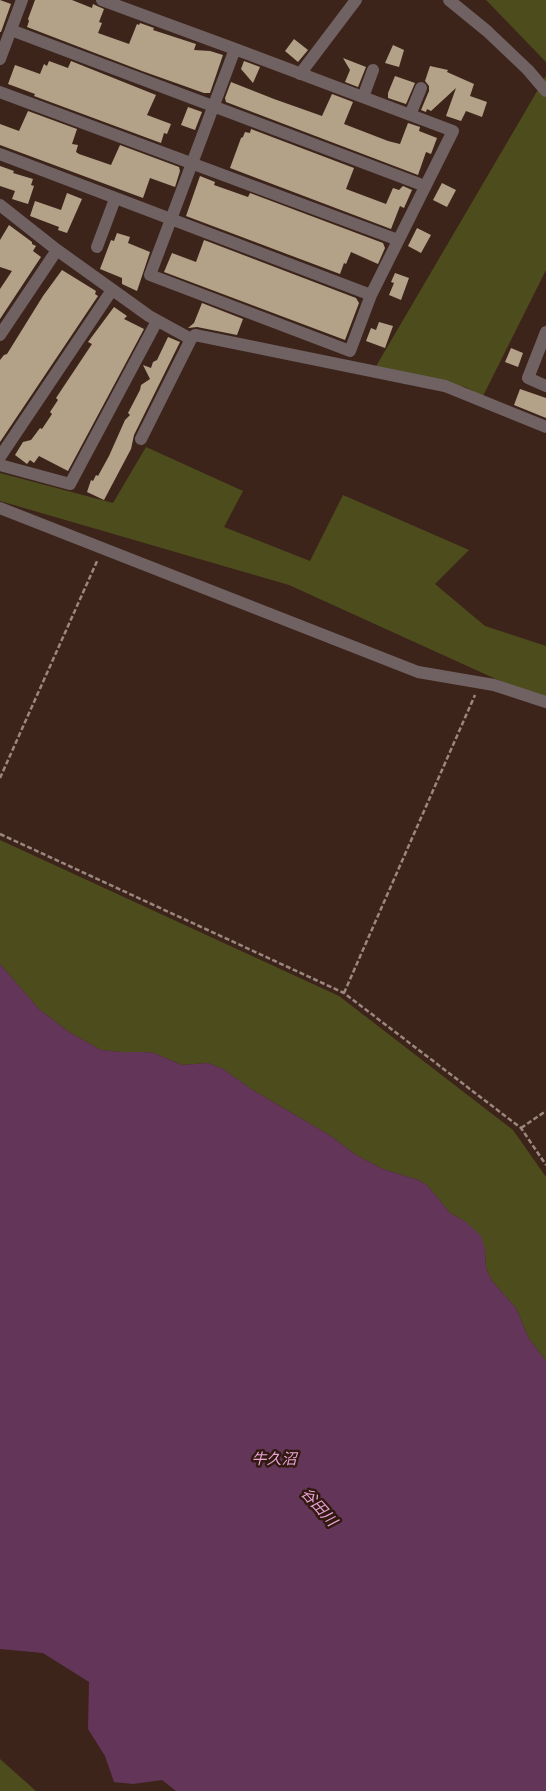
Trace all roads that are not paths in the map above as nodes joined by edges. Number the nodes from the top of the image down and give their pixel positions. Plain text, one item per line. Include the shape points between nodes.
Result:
1 (22, 0) edge
2 (102, 0) edge
3 (356, 0) edge
4 (449, 0) edge
5 (10, 30) junction
6 (234, 49) junction
7 (0, 59) edge
8 (373, 70) dead end
9 (300, 74) junction
10 (421, 88) dead end
11 (546, 90) edge
12 (0, 92) edge
13 (363, 97) junction
14 (213, 106) junction
15 (410, 115) junction
16 (0, 154) edge
17 (192, 163) junction
18 (425, 186) junction
19 (115, 198) junction
20 (1, 207) edge
21 (172, 219) junction
22 (398, 240) junction
23 (97, 247) dead end
24 (57, 250) junction
25 (112, 290) junction
26 (371, 295) junction
27 (157, 321) junction
28 (546, 332) edge
29 (0, 335) edge
30 (190, 339) junction
31 (546, 386) edge
32 (546, 426) edge
33 (141, 439) dead end
34 (0, 457) edge
35 (0, 465) edge
36 (0, 508) edge
37 (546, 702) edge

1 - 5 street
2 - 6 street
3 - 9 street
4 - 11 street via 487,31
5 - 7 street
5 - 14 street
6 - 9 street
6 - 14 street
8 - 13 street
9 - 13 street
10 - 15 street
12 - 17 street
13 - 15 street
14 - 17 street
14 - 18 street
15 - 18 street via 453,131
16 - 19 street
17 - 21 street
17 - 22 street
18 - 22 street
19 - 21 street
19 - 23 street
20 - 24 street
21 - 26 street
21 - 26 street via 150,275 159,279 350,351
22 - 26 street
24 - 25 street
24 - 29 street
25 - 27 street
25 - 34 street
27 - 30 street
27 - 35 street via 70,484
28 - 31 street via 528,378
30 - 32 street via 195,335 445,386
30 - 33 street
36 - 37 street via 102,552 418,672 494,685

